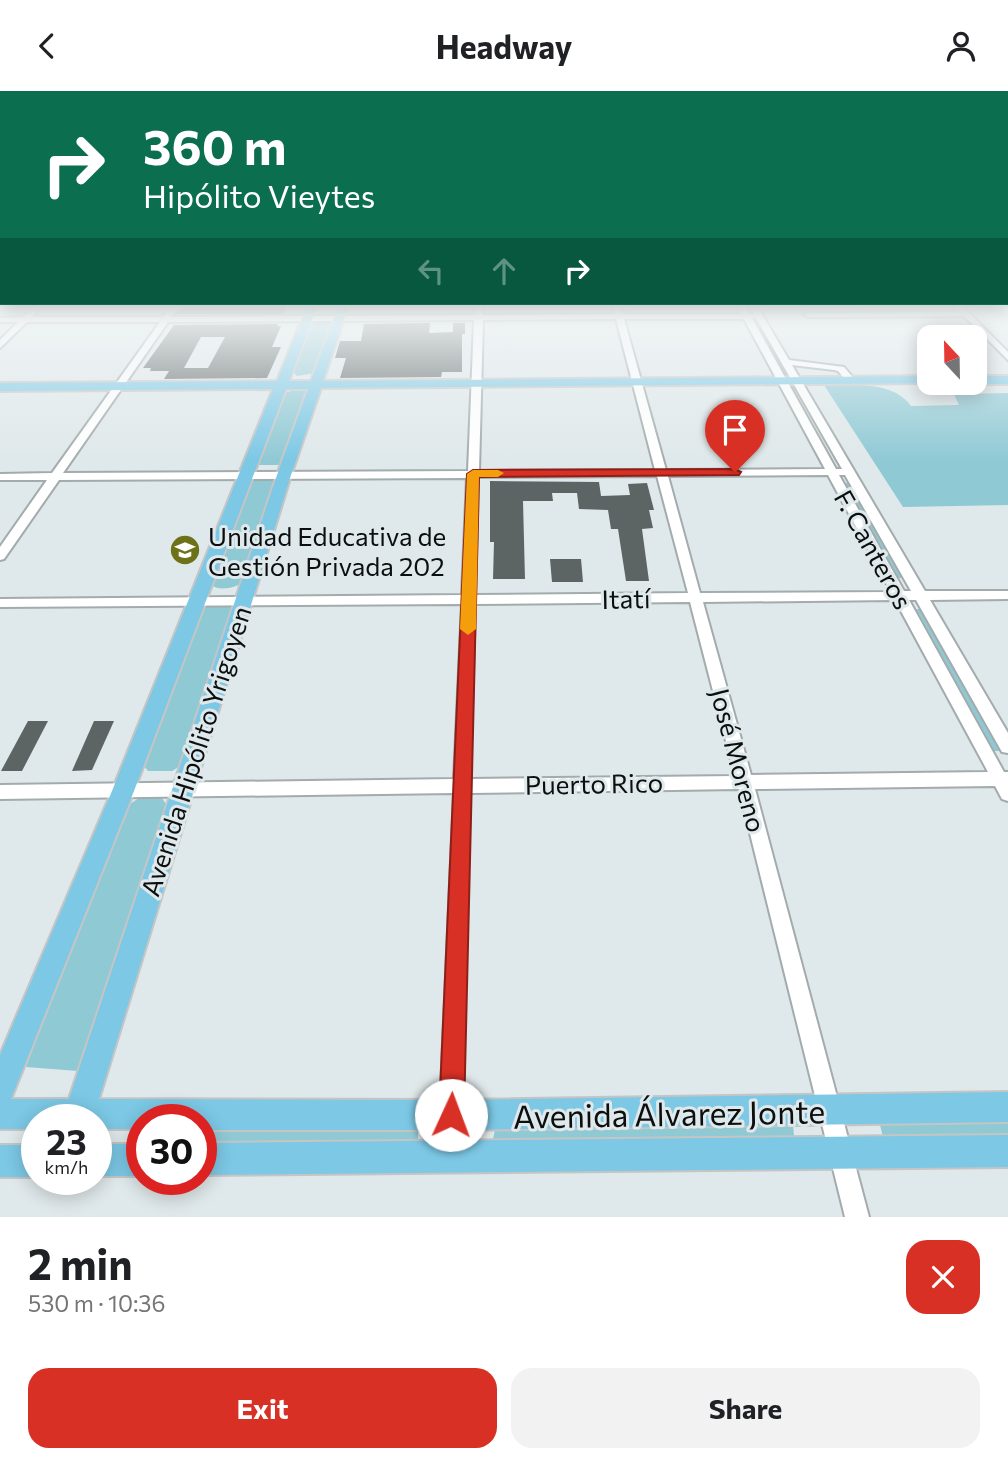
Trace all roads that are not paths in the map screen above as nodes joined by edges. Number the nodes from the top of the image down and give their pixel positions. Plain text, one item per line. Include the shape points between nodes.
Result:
1 (139, 357) edge
2 (293, 357) edge
3 (327, 357) edge
4 (477, 357) edge
5 (630, 357) edge
6 (772, 357) edge
7 (782, 357) edge
8 (786, 362) junction
9 (917, 380) edge
10 (987, 380) edge
11 (1008, 380) edge
12 (798, 381) junction
13 (851, 381) junction
14 (783, 382) junction
15 (637, 383) junction
16 (318, 384) junction
17 (476, 384) junction
18 (282, 385) junction
19 (118, 386) junction
20 (0, 387) edge
21 (832, 472) junction
22 (849, 472) junction
23 (662, 473) junction
24 (473, 474) junction
25 (245, 475) junction
26 (284, 475) junction
27 (0, 477) edge
28 (55, 477) junction
29 (0, 556) edge
30 (1008, 595) edge
31 (900, 596) junction
32 (921, 596) junction
33 (695, 597) junction
34 (469, 600) junction
35 (244, 601) junction
36 (195, 602) junction
37 (0, 603) edge
38 (1008, 747) edge
39 (746, 782) junction
40 (1005, 784) edge
41 (463, 785) junction
42 (123, 790) junction
43 (181, 790) junction
44 (0, 792) edge
45 (0, 1090) edge
46 (82, 1104) edge
47 (1008, 1107) edge
48 (830, 1111) junction
49 (0, 1114) edge
50 (21, 1115) edge
51 (451, 1115) junction
52 (112, 1118) edge
53 (1008, 1151) edge
54 (840, 1154) junction
55 (449, 1157) junction
56 (217, 1159) edge
57 (0, 1161) edge
58 (21, 1161) edge
59 (857, 1217) edge

1 - 19 street
2 - 18 main road, Avenida Hipólito Yrigoyen
3 - 16 main road, Avenida Hipólito Yrigoyen
4 - 17 street
5 - 15 street, José Moreno
6 - 14 street, F. Canteros
7 - 8 street, F. Canteros
8 - 12 street, F. Canteros
8 - 13 street via 835,367
9 - 13 main road
10 - 11 main road
12 - 13 main road
12 - 14 main road
12 - 22 street, F. Canteros
14 - 15 main road
14 - 21 street, F. Canteros
15 - 17 main road
15 - 23 street, José Moreno
16 - 17 main road
16 - 18 main road
16 - 26 main road, Avenida Hipólito Yrigoyen
17 - 24 street
18 - 19 main road
18 - 25 main road, Avenida Hipólito Yrigoyen
19 - 20 main road
19 - 28 street
21 - 22 street
21 - 23 street
21 - 31 street, F. Canteros
22 - 32 street, F. Canteros
23 - 24 street
23 - 33 street, José Moreno
24 - 26 street
24 - 34 street
25 - 26 street
25 - 28 street
25 - 36 main road, Avenida Hipólito Yrigoyen
26 - 35 main road, Avenida Hipólito Yrigoyen
27 - 28 street
28 - 29 street
30 - 32 street, Itatí
31 - 32 street, Itatí
31 - 33 street, Itatí
31 - 40 street, F. Canteros
32 - 38 street, F. Canteros
33 - 34 street, Itatí
33 - 39 street, José Moreno
34 - 35 street, Itatí
34 - 41 street
35 - 36 street, Itatí
35 - 43 main road, Avenida Hipólito Yrigoyen
36 - 37 street, Itatí
36 - 42 main road, Avenida Hipólito Yrigoyen
39 - 40 street, Puerto Rico
39 - 41 street, Puerto Rico
39 - 48 street, José Moreno
41 - 43 street, Puerto Rico
41 - 51 street
42 - 43 street, Puerto Rico
42 - 44 street, Puerto Rico
42 - 45 main road, Avenida Hipólito Yrigoyen
43 - 46 main road, Avenida Hipólito Yrigoyen
47 - 48 main road, Avenida Álvarez Jonte
48 - 51 main road, Avenida Álvarez Jonte
48 - 54 street, José Moreno
49 - 50 main road
51 - 52 main road, Avenida Álvarez Jonte
51 - 55 street
53 - 54 main road, Avenida Álvarez Jonte
54 - 55 main road, Avenida Álvarez Jonte
54 - 59 street, José Moreno
55 - 56 main road, Avenida Álvarez Jonte
57 - 58 main road

